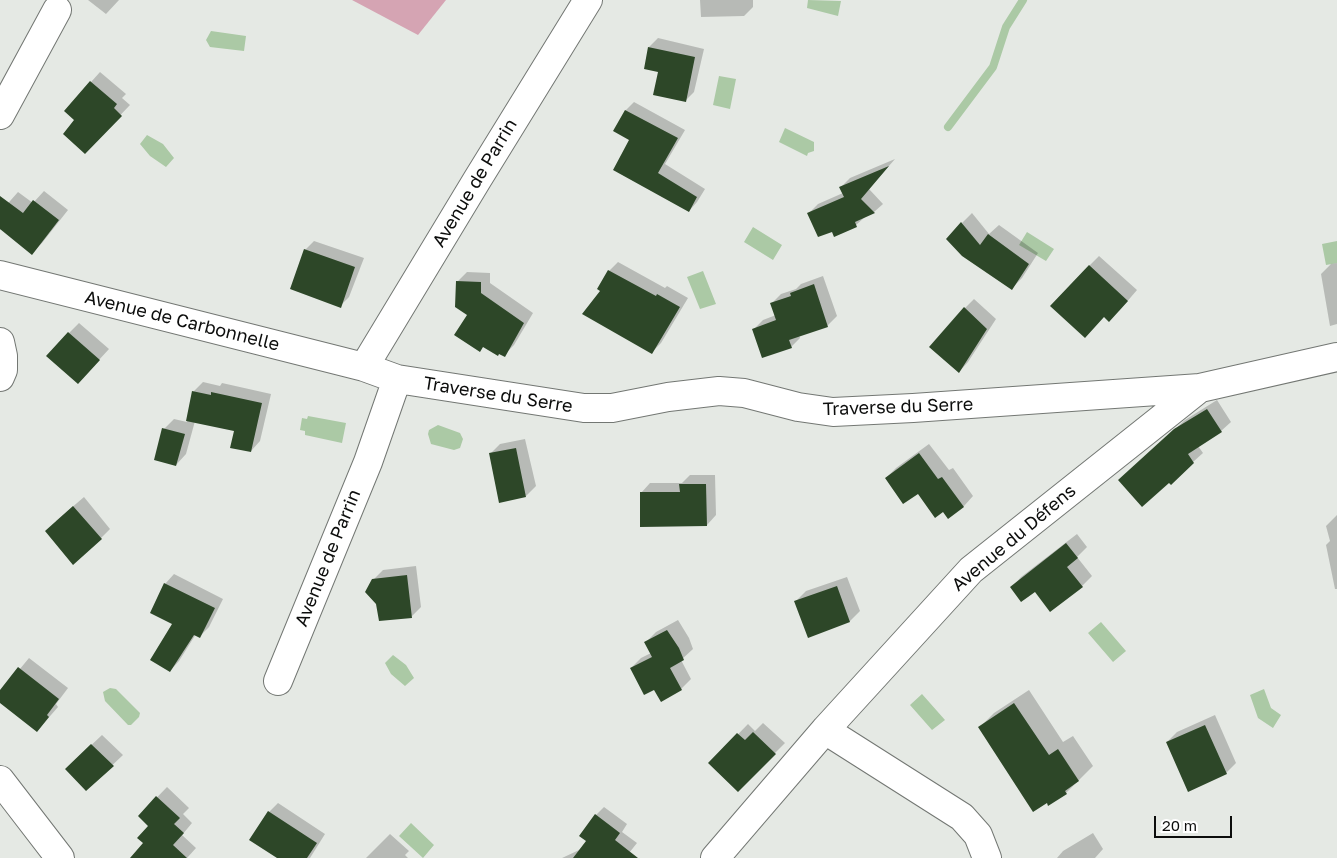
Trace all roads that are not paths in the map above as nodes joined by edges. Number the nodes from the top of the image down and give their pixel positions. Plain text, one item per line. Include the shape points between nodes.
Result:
1 (588, 0) edge
2 (57, 10) dead end
3 (0, 115) edge
4 (0, 276) edge
5 (0, 342) edge
6 (1337, 357) edge
7 (364, 367) junction
8 (0, 377) edge
9 (396, 378) junction
10 (1200, 388) junction
11 (278, 680) dead end
12 (824, 730) junction
13 (0, 780) edge
14 (60, 858) edge
15 (715, 858) edge
16 (987, 858) edge

1 - 7 street, Avenue de Parrin
2 - 3 street
4 - 7 street, Avenue de Carbonnelle
5 - 8 street via 3,370
6 - 10 street, Avenue du Défens
7 - 9 street, Traverse du Serre
9 - 10 street, Traverse du Serre via 584,408 612,408 719,391 744,393 833,412
9 - 11 street, Avenue de Parrin via 368,462
10 - 12 street, Avenue du Défens via 970,570
12 - 15 street, Avenue du Défens
12 - 16 street via 962,817 978,835
13 - 14 street

